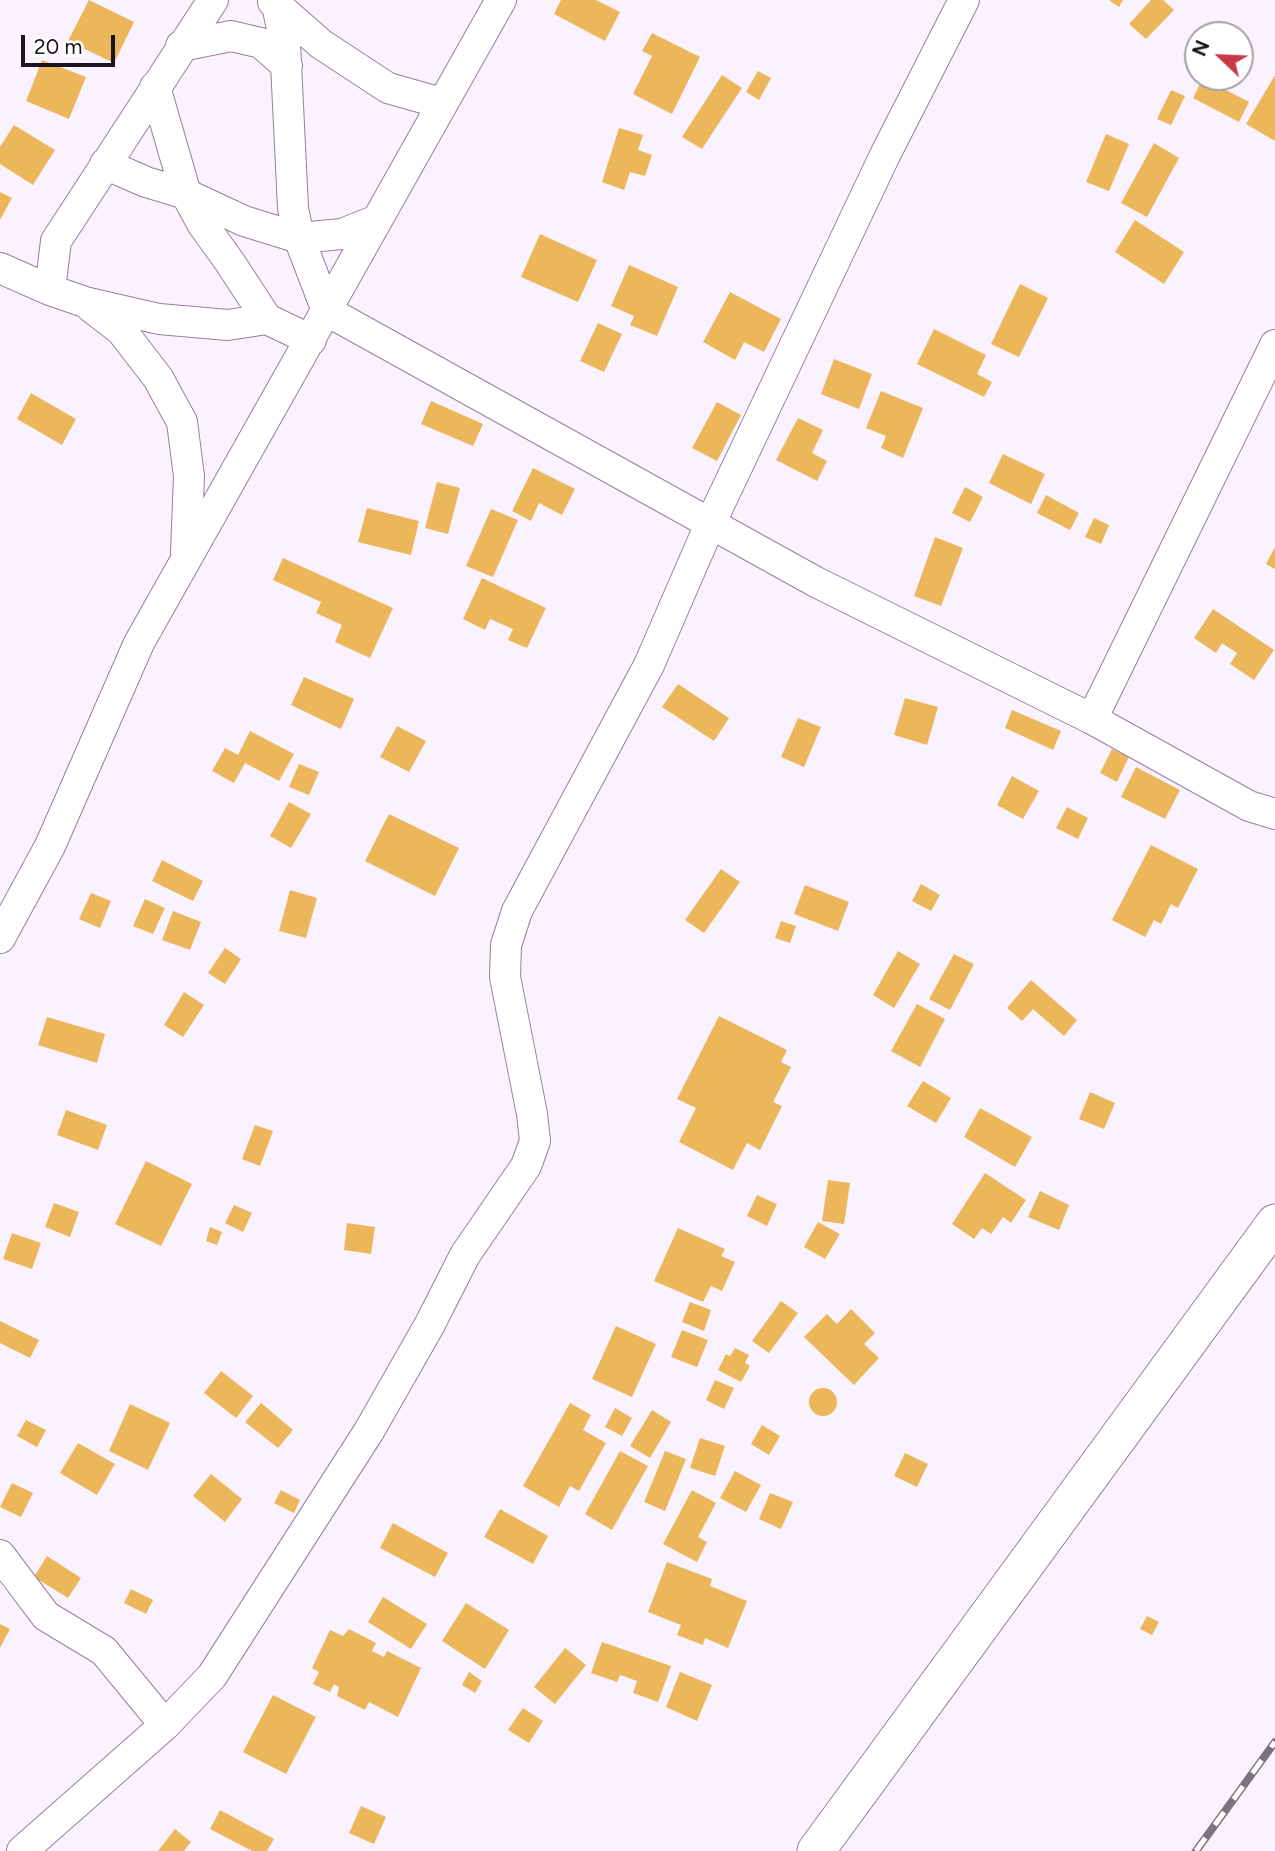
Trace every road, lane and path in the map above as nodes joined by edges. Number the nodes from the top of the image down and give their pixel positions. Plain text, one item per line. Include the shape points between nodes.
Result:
1 (213, 0) edge
2 (501, 0) edge
3 (964, 0) edge
4 (274, 2) edge
5 (181, 46) junction
6 (287, 66) junction
7 (155, 86) junction
8 (441, 103) junction
9 (105, 164) junction
10 (186, 194) junction
11 (377, 220) junction
12 (299, 238) junction
13 (0, 268) edge
14 (50, 290) junction
15 (85, 302) junction
16 (327, 311) junction
17 (267, 319) junction
18 (311, 340) junction
19 (1271, 365) edge
20 (711, 522) junction
21 (186, 560) junction
22 (1092, 719) junction
23 (1275, 814) edge
24 (0, 938) edge
25 (1275, 1223) edge
26 (0, 1555) edge
27 (164, 1726) junction
28 (22, 1851) edge
29 (816, 1851) edge

1 - 5 street
2 - 8 street
3 - 20 street
4 - 6 street
4 - 8 street via 321,44 388,88
5 - 6 street via 231,36 261,43
5 - 7 street
6 - 12 street via 293,208
7 - 9 street
7 - 10 street
8 - 11 street
9 - 10 street
9 - 14 street via 56,241
10 - 12 street via 244,221
10 - 17 street
11 - 12 street via 342,234
11 - 16 street
12 - 16 street
13 - 14 street
14 - 15 street
15 - 17 street via 159,319 228,325
15 - 21 street via 121,330 158,378 181,422 189,476
16 - 18 street
16 - 20 street
17 - 18 street
18 - 21 street
19 - 22 street
20 - 22 street via 816,582
20 - 27 street via 649,665 517,911 506,945 508,998 535,1141 526,1166 465,1255 369,1431 212,1676
21 - 24 street via 139,643 50,846
22 - 23 street via 1249,806
25 - 29 street
26 - 27 street via 46,1616 104,1651
27 - 28 street

